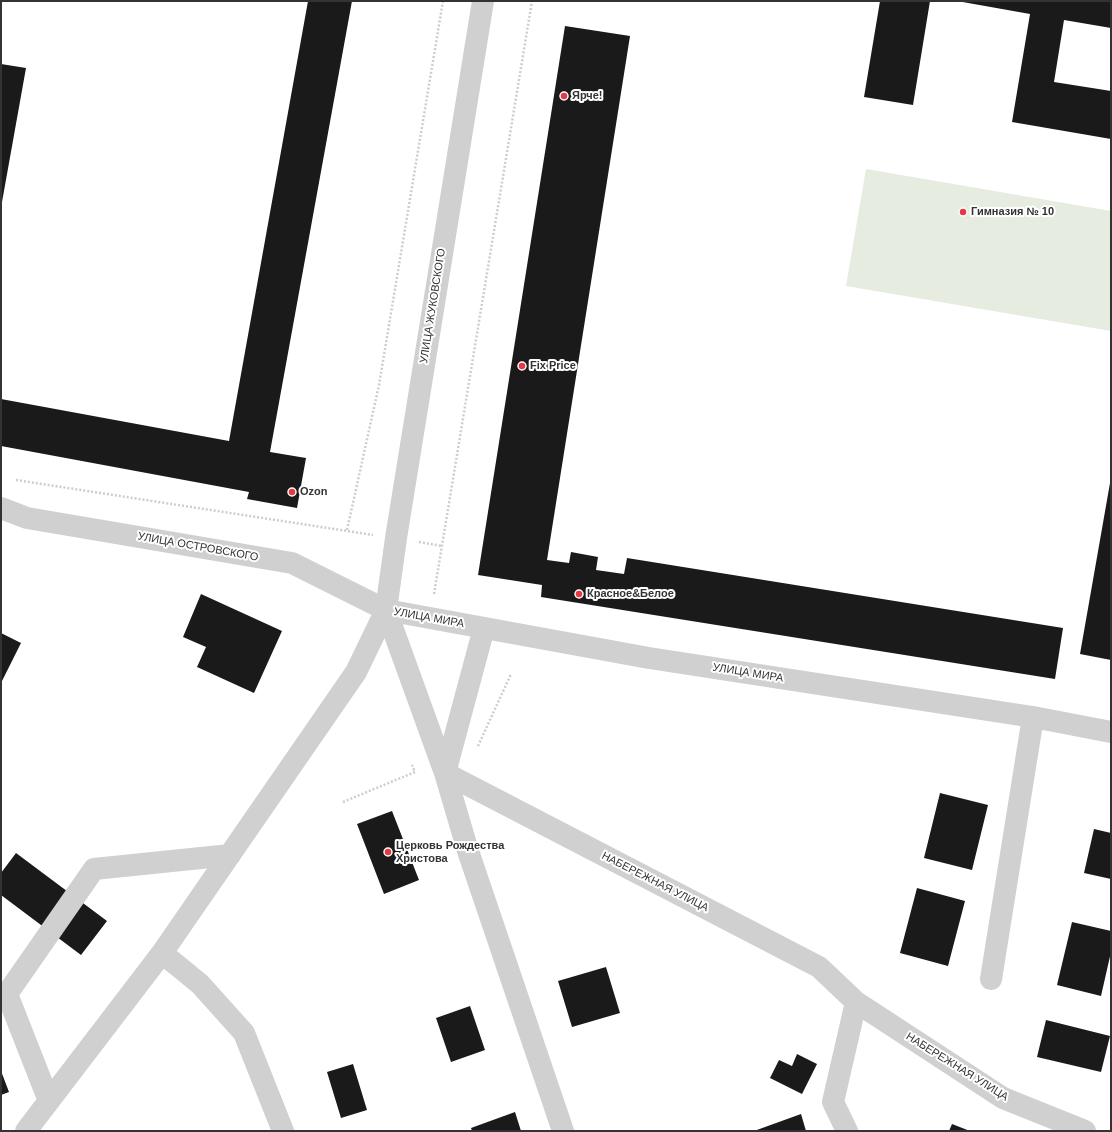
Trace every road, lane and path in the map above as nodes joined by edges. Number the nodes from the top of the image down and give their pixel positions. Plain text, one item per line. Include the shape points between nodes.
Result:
1 (443, 1) edge
2 (482, 1) edge
3 (532, 1) edge
4 (16, 480) dead end
5 (1, 508) edge
6 (347, 530) junction
7 (396, 538) junction
8 (442, 546) junction
9 (433, 599) dead end
10 (386, 610) junction
11 (484, 628) junction
12 (511, 674) dead end
13 (1033, 717) junction
14 (1111, 732) edge
15 (476, 751) dead end
16 (412, 765) dead end
17 (445, 774) junction
18 (343, 802) dead end
19 (230, 854) junction
20 (162, 953) junction
21 (991, 979) dead end
22 (856, 1002) junction
23 (49, 1101) junction
24 (26, 1131) edge
25 (283, 1131) edge
26 (564, 1131) edge
27 (847, 1131) edge
28 (1085, 1131) edge

1 - 6 path via 379,385
2 - 7 street, УЛИЦА ЖУКОВСКОГО
3 - 8 path
4 - 6 path
5 - 10 street, УЛИЦА ОСТРОВСКОГО via 27,518 292,563
6 - 7 path
7 - 8 path
7 - 10 street, УЛИЦА ЖУКОВСКОГО
8 - 9 path
10 - 11 street, УЛИЦА МИРА
10 - 17 street
10 - 19 street via 356,672
11 - 13 street, УЛИЦА МИРА via 649,658
11 - 17 street
12 - 15 path
13 - 14 street, УЛИЦА МИРА
13 - 21 street
16 - 18 path via 415,772
17 - 22 street, НАБЕРЕЖНАЯ УЛИЦА via 819,967
17 - 26 street via 468,851
19 - 20 street
19 - 23 street via 94,869 7,994
20 - 23 street
20 - 25 street via 200,984 244,1033
22 - 27 street via 833,1102
22 - 28 street, НАБЕРЕЖНАЯ УЛИЦА via 1003,1098
23 - 24 street

